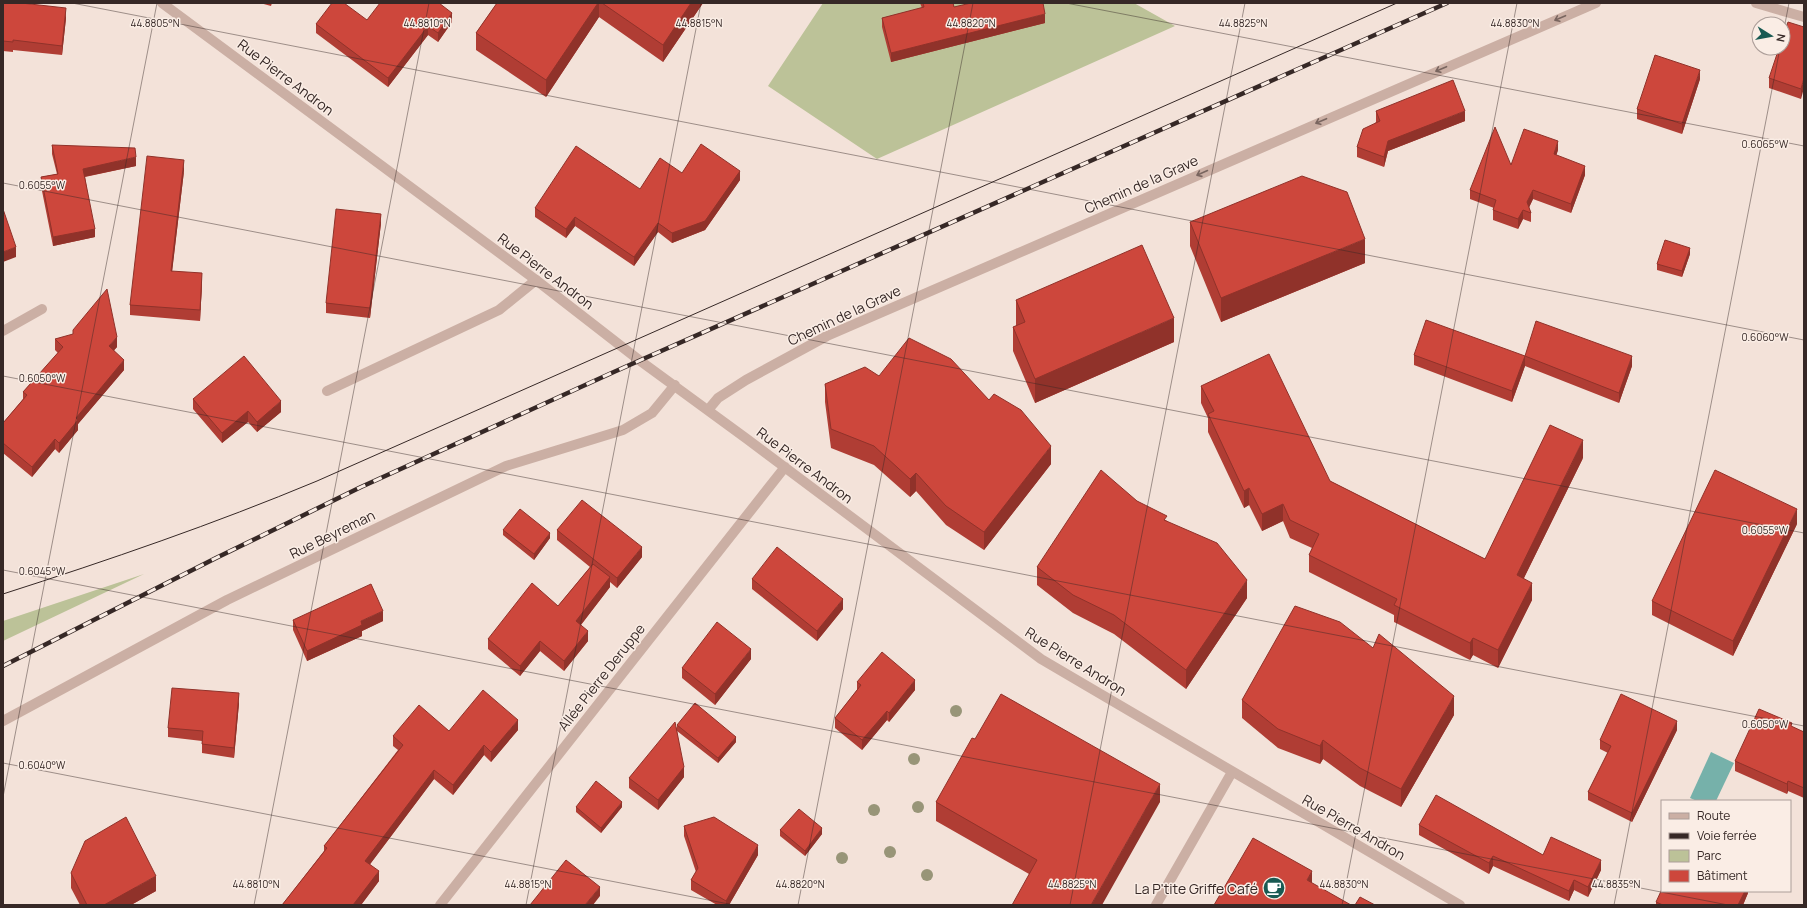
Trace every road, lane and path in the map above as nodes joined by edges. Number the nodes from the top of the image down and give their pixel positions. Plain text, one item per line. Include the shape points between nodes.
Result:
1 (162, 3) edge
2 (1596, 3) edge
3 (1756, 3) edge
4 (1804, 17) edge
5 (536, 280) junction
6 (42, 309) dead end
7 (3, 331) edge
8 (675, 386) junction
9 (327, 391) dead end
10 (708, 410) junction
11 (785, 467) junction
12 (3, 721) edge
13 (1232, 772) junction
14 (440, 905) edge
15 (1156, 905) edge
16 (1460, 905) edge

1 - 5 street, Rue Pierre Andron
2 -> 10 street, Chemin de la Grave via 827,336 746,380 718,398
3 - 4 street
5 - 8 street, Rue Pierre Andron
5 - 9 street via 499,310
6 - 7 street
8 - 10 street, Rue Pierre Andron
8 - 12 street, Rue Beyreman via 652,413 623,430 506,466 227,600
10 - 11 street, Rue Pierre Andron
11 - 13 street, Rue Pierre Andron via 1041,659
11 - 14 street, Allée Pierre Deruppe
13 - 15 street
13 - 16 street, Rue Pierre Andron

